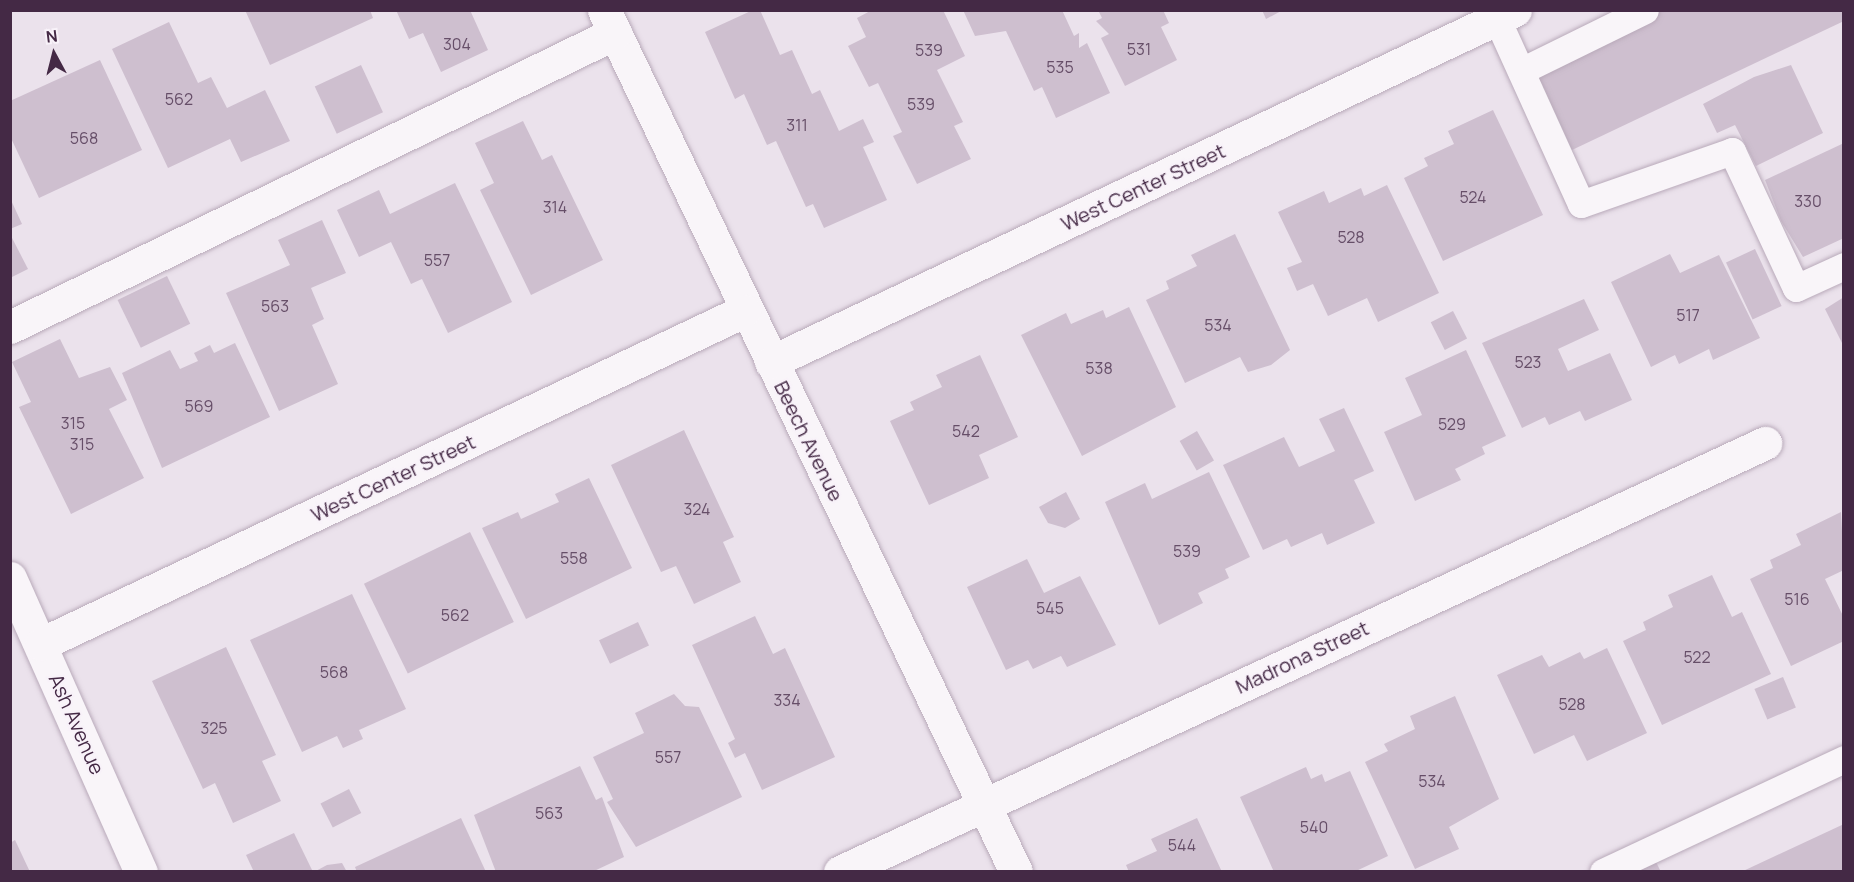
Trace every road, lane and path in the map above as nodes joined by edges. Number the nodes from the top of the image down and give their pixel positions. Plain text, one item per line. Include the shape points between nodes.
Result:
1 (1645, 10) edge
2 (1506, 15) edge
3 (609, 22) edge
4 (1521, 71) junction
5 (1844, 267) edge
6 (744, 311) junction
7 (10, 327) edge
8 (771, 362) junction
9 (1766, 443) dead end
10 (10, 578) edge
11 (41, 645) junction
12 (1844, 759) edge
13 (985, 803) junction
14 (141, 872) edge
15 (840, 872) edge
16 (1016, 872) edge
17 (1603, 872) edge

1 - 4 lane
2 - 4 lane
2 - 8 street, West Center Street
3 - 6 street, Beech Avenue
3 - 7 street
4 - 5 lane via 1581,204 1732,151 1797,288
6 - 8 street, Beech Avenue
6 - 11 street, West Center Street
8 - 13 street, Beech Avenue
9 - 13 street, Madrona Street
10 - 11 street, Ash Avenue
11 - 14 street, Ash Avenue
12 - 17 lane
13 - 15 street, Madrona Street
13 - 16 street, Beech Avenue

